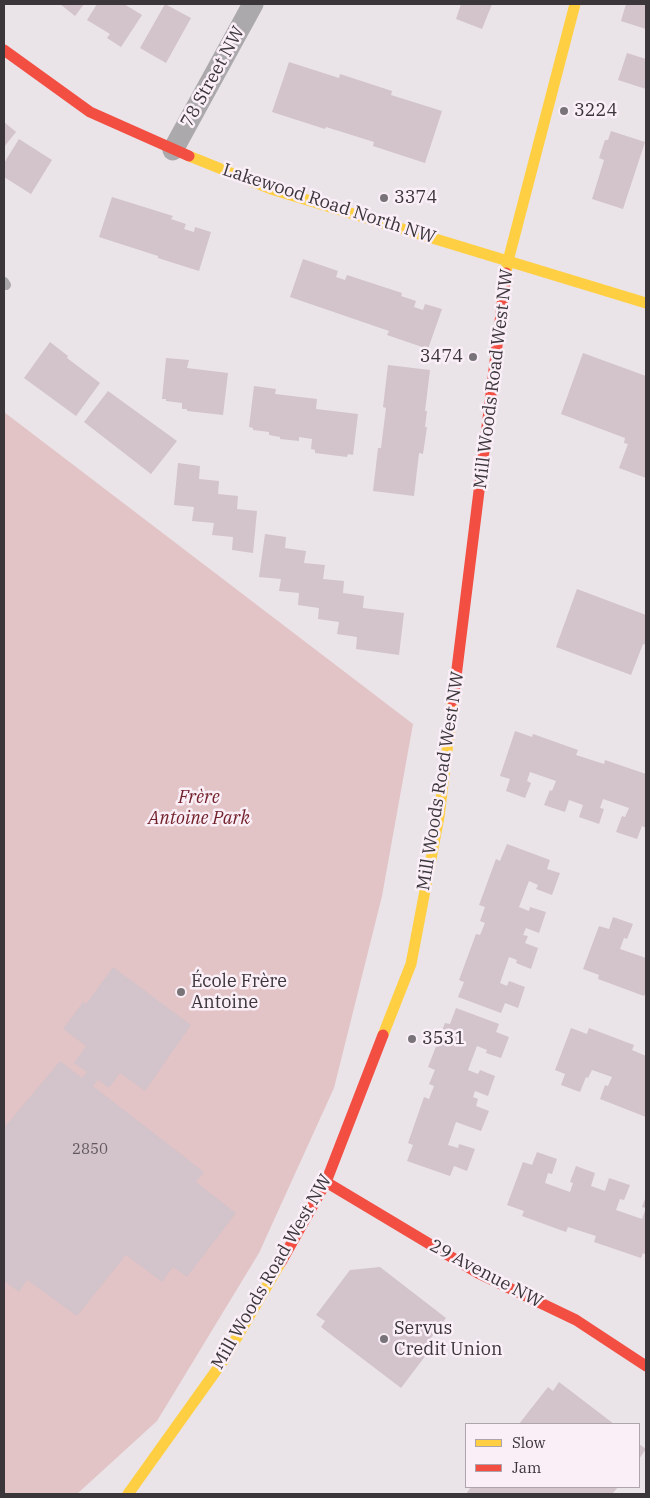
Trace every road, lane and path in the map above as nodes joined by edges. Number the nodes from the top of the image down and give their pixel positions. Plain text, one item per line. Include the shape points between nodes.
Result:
1 (253, 4) edge
2 (575, 4) edge
3 (4, 50) edge
4 (173, 150) junction
5 (508, 262) junction
6 (646, 303) edge
7 (326, 1182) junction
8 (646, 1366) edge
9 (128, 1494) edge

1 - 4 street, 78 Street NW
2 - 5 street, Mill Woods Road West NW
3 - 4 street, Lakewood Road North NW via 90,112
4 - 5 street, Lakewood Road North NW via 271,189
5 - 6 street, Lakewood Road North NW
5 - 7 street, Mill Woods Road West NW via 439,817 411,964
7 - 8 street, 29 Avenue NW via 478,1273 576,1320
7 - 9 street, Mill Woods Road West NW via 250,1317 183,1419

